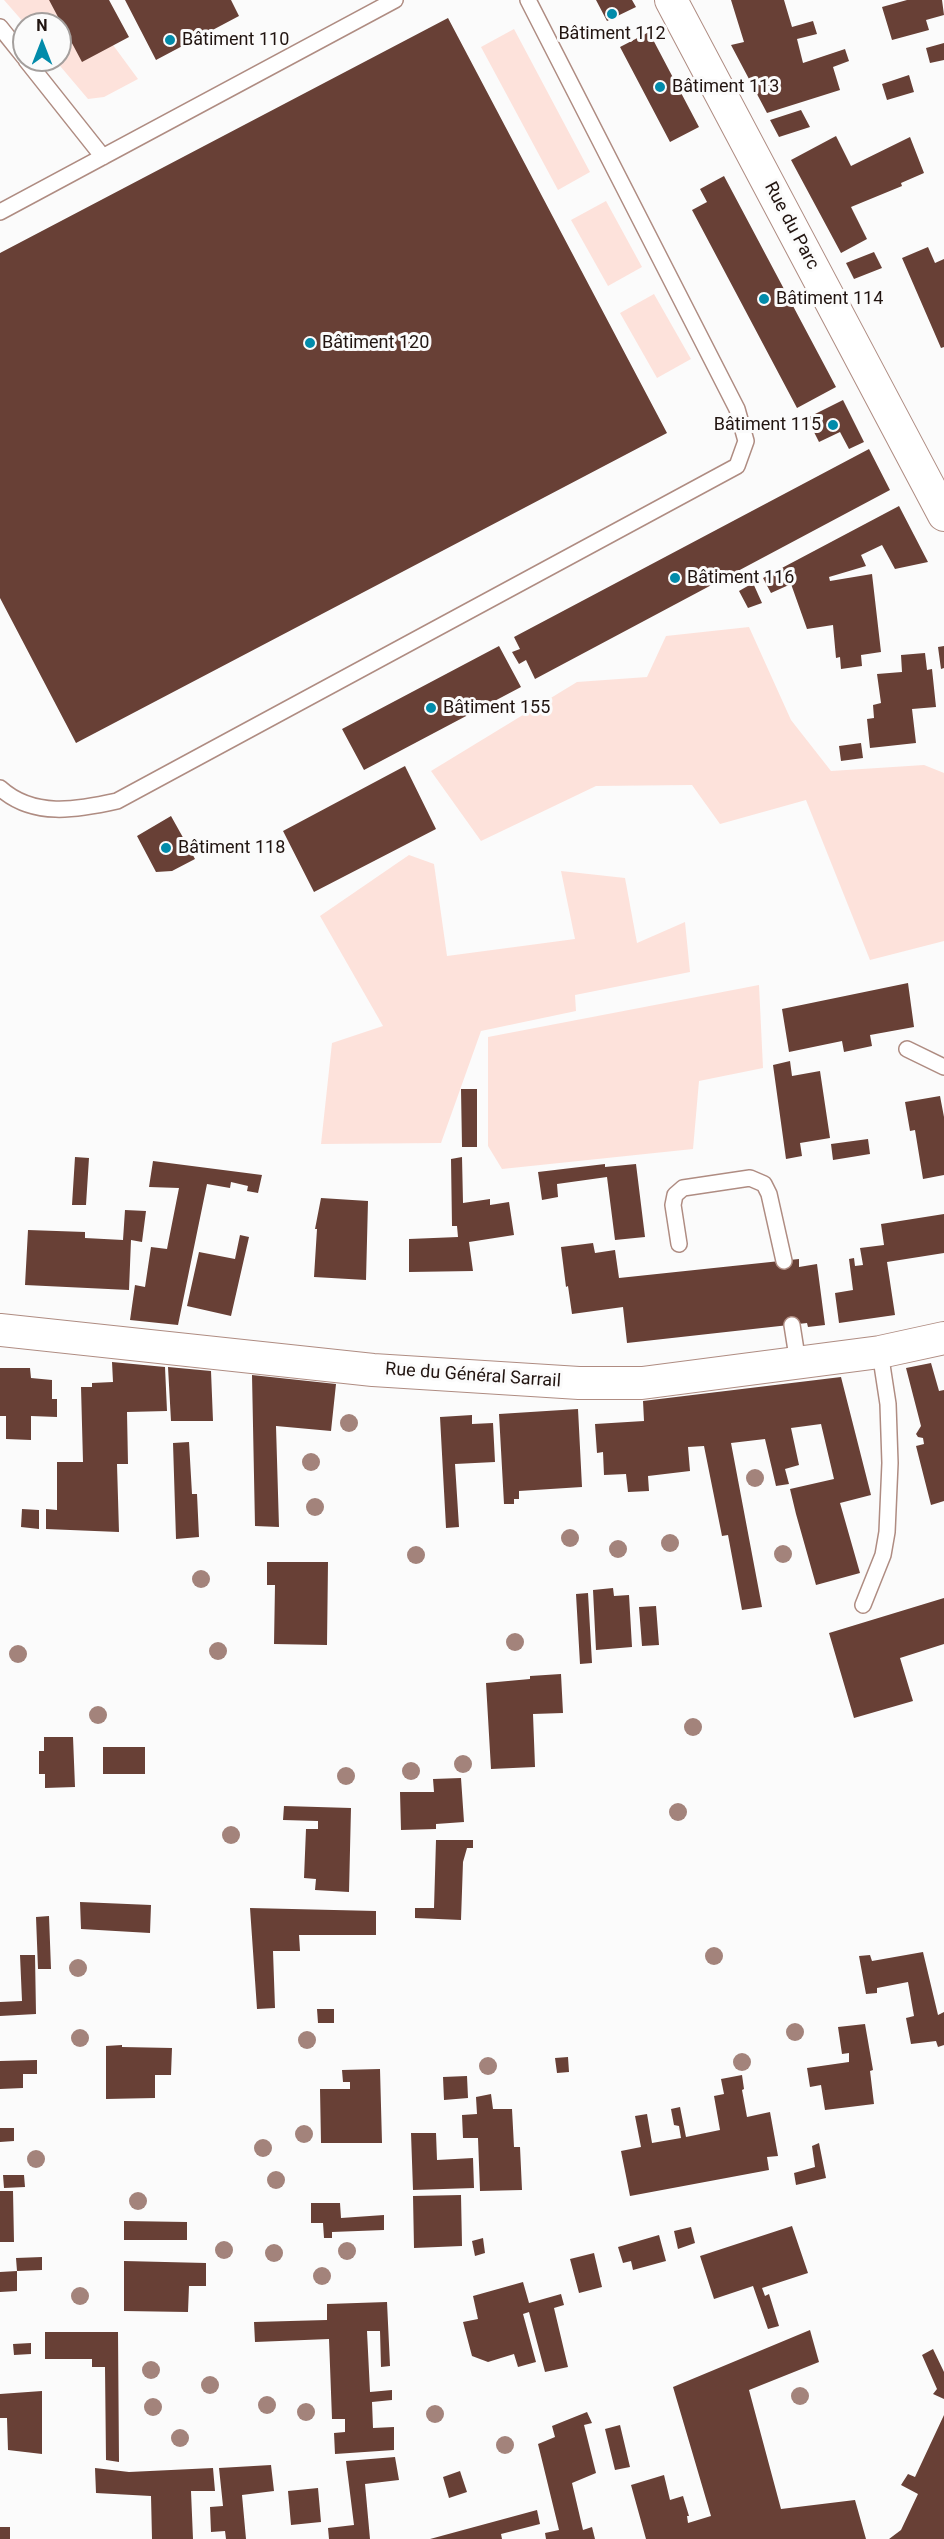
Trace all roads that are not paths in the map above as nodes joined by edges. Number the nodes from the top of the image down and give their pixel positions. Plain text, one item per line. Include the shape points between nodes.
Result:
1 (394, 0) edge
2 (528, 0) edge
3 (671, 0) edge
4 (0, 27) edge
5 (12, 42) edge
6 (35, 72) edge
7 (103, 157) junction
8 (0, 212) edge
9 (944, 515) edge
10 (0, 788) edge
11 (907, 1049) dead end
12 (944, 1067) edge
13 (679, 1244) dead end
14 (784, 1261) dead end
15 (792, 1325) dead end
16 (0, 1330) edge
17 (944, 1338) edge
18 (880, 1352) junction
19 (798, 1363) junction
20 (863, 1605) dead end

1 - 7 lane
2 - 10 lane via 737,409 746,441 737,466 117,801 78,809 34,808
3 - 9 street, Rue du Parc
4 - 5 lane
6 - 7 lane
7 - 8 lane
11 - 12 lane
13 - 14 lane via 675,1195 683,1188 750,1178 764,1184 769,1194
15 - 19 lane
16 - 19 street, Rue du Général Sarrail via 373,1370 579,1383 642,1383
17 - 18 street, Rue du Général Sarrail
18 - 19 street, Rue du Général Sarrail
18 - 20 lane via 890,1463 887,1532

